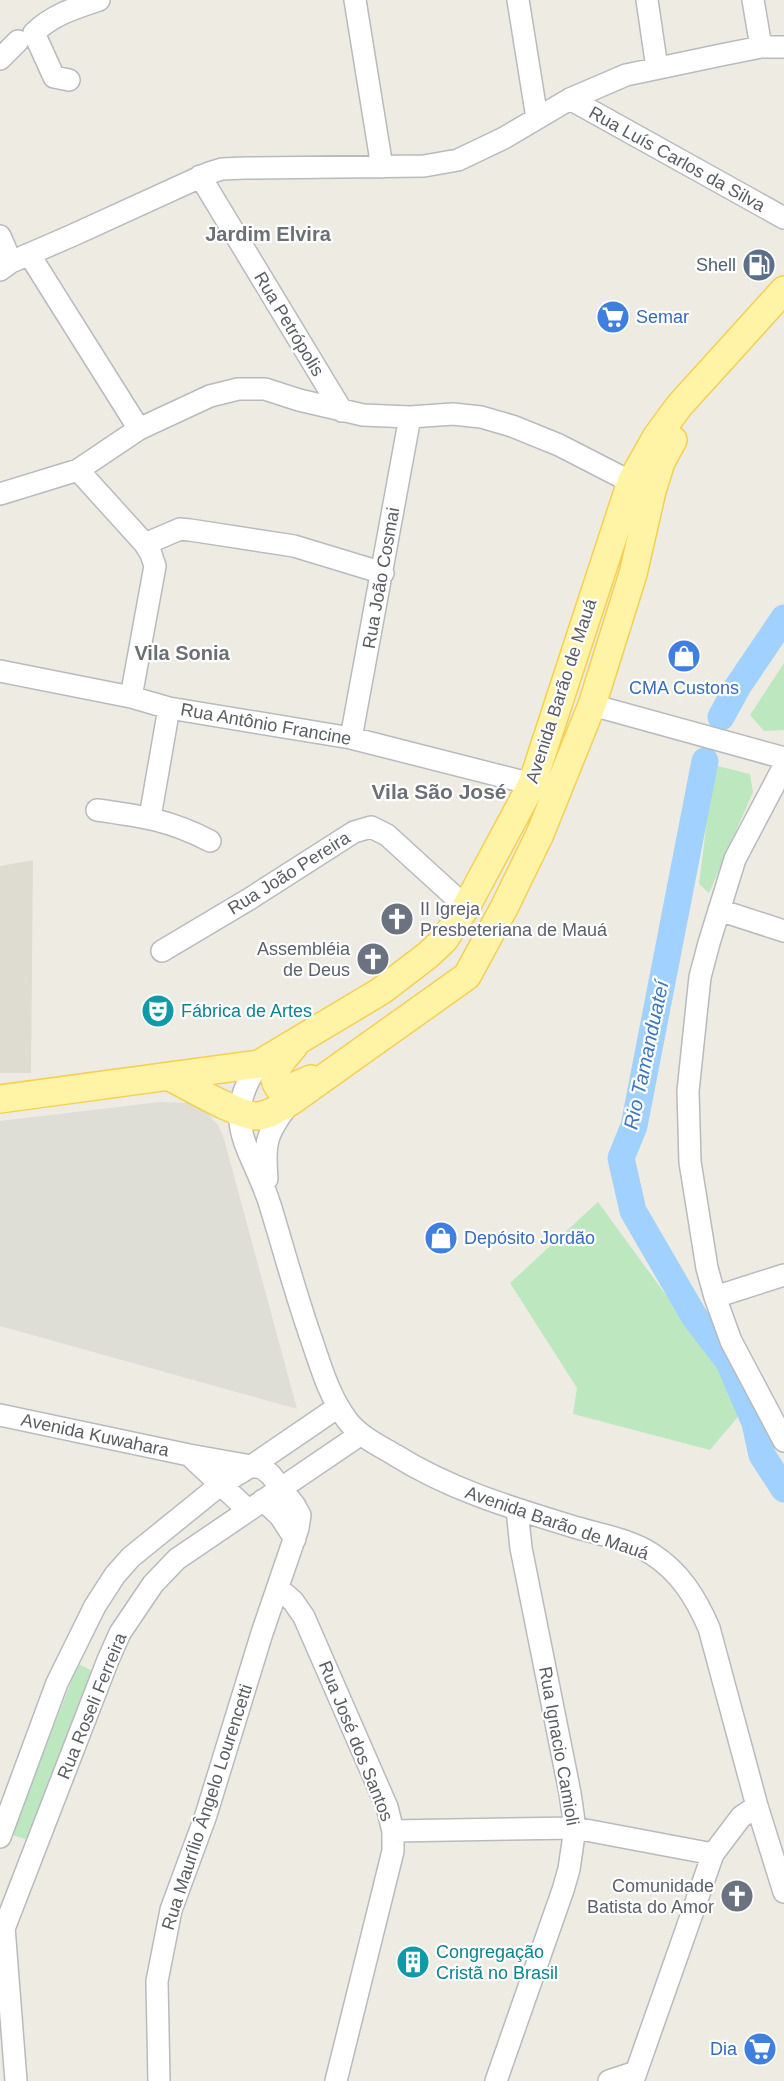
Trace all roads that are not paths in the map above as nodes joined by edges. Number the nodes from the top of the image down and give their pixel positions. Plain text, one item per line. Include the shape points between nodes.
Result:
1 (99, 0) edge
2 (355, 0) edge
3 (518, 0) edge
4 (647, 0) edge
5 (753, 0) edge
6 (18, 41) dead end
7 (761, 47) junction
8 (784, 47) edge
9 (0, 59) edge
10 (657, 68) junction
11 (69, 80) dead end
12 (570, 99) junction
13 (537, 118) junction
14 (382, 166) junction
15 (200, 176) junction
16 (784, 218) edge
17 (0, 236) edge
18 (13, 262) edge
19 (784, 290) edge
20 (784, 308) edge
21 (342, 411) junction
22 (410, 417) junction
23 (139, 429) junction
24 (78, 471) junction
25 (631, 482) junction
26 (0, 494) edge
27 (145, 544) junction
28 (603, 566) junction
29 (383, 573) junction
30 (633, 574) junction
31 (0, 671) edge
32 (131, 697) junction
33 (592, 705) junction
34 (169, 708) junction
35 (351, 738) junction
36 (784, 759) edge
37 (784, 766) edge
38 (532, 784) junction
39 (97, 810) dead end
40 (150, 817) junction
41 (210, 841) dead end
42 (466, 908) junction
43 (718, 910) junction
44 (784, 931) edge
45 (162, 951) dead end
46 (300, 1038) junction
47 (259, 1064) junction
48 (170, 1077) junction
49 (321, 1080) junction
50 (0, 1099) edge
51 (290, 1102) junction
52 (239, 1111) junction
53 (269, 1200) junction
54 (784, 1275) edge
55 (715, 1297) junction
56 (338, 1407) junction
57 (0, 1415) edge
58 (361, 1434) junction
59 (784, 1441) edge
60 (189, 1455) junction
61 (253, 1465) junction
62 (220, 1485) junction
63 (281, 1488) junction
64 (256, 1505) junction
65 (517, 1509) junction
66 (295, 1539) junction
67 (278, 1588) junction
68 (757, 1806) junction
69 (575, 1828) junction
70 (393, 1832) junction
71 (0, 1837) edge
72 (713, 1854) junction
73 (784, 1892) edge
74 (2, 1933) edge
75 (7, 2050) edge
76 (0, 2073) edge
77 (635, 2076) edge
78 (5, 2081) edge
79 (16, 2081) edge
80 (159, 2081) edge
81 (336, 2081) edge
82 (496, 2081) edge
83 (609, 2081) edge

1 - 11 street via 64,12 34,33 54,77
2 - 14 street
3 - 13 street
4 - 10 street
5 - 7 street
6 - 9 street
7 - 8 street
7 - 10 street
10 - 12 street via 626,75
12 - 13 street
12 - 16 street, Rua Luís Carlos da Silva
13 - 14 street via 458,160 424,166
14 - 15 street via 245,168
15 - 18 street
15 - 21 street, Rua Petrópolis
17 - 18 street
18 - 23 street
19 - 25 main road, Avenida Barão de Mauá via 679,406
20 - 30 main road, Avenida Barão de Mauá via 698,405 670,445 652,491
21 - 22 street
21 - 23 street via 265,389 238,389 210,396
22 - 25 street via 453,414 512,426 559,444
22 - 29 street, Rua João Cosmai
23 - 24 street
24 - 26 street
24 - 27 street
25 - 28 main road, Avenida Barão de Mauá
27 - 29 street via 180,529 190,530 294,546
27 - 32 street via 155,566
28 - 30 main road via 621,563
28 - 38 main road, Avenida Barão de Mauá
29 - 35 street, Rua João Cosmai
30 - 33 main road, Avenida Barão de Mauá
31 - 32 street, Rua Antônio Francine
32 - 34 street, Rua Antônio Francine
33 - 36 street
33 - 49 main road, Avenida Barão de Mauá via 540,834 467,976
34 - 35 street, Rua Antônio Francine
34 - 40 street
35 - 38 street, Rua Antônio Francine
37 - 43 street via 735,859
38 - 42 main road, Avenida Barão de Mauá
39 - 40 street
40 - 41 street
42 - 45 street, Rua João Pereira via 387,835 371,827 354,832
42 - 46 main road, Avenida Barão de Mauá via 444,940 428,955 381,991
43 - 44 street
43 - 55 street via 700,977 688,1091 690,1162 706,1268
46 - 47 main road, Avenida Barão de Mauá
46 - 49 main road via 275,1071 275,1083 288,1089 311,1079
47 - 48 main road
47 - 52 street, Avenida Barão de Mauá via 248,1081
48 - 50 main road
48 - 52 main road
49 - 51 main road, Avenida Barão de Mauá
51 - 52 main road via 264,1115
51 - 53 street, Avenida Barão de Mauá via 267,1138
52 - 53 street, Avenida Barão de Mauá via 241,1131
53 - 56 street, Avenida Barão de Mauá via 296,1295
54 - 55 street
55 - 59 street via 731,1341
56 - 58 street, Avenida Barão de Mauá
56 - 61 street, Rua Roseli Ferreira
57 - 60 street, Avenida Kuwahara
58 - 63 street, Rua Roseli Ferreira
58 - 65 street, Avenida Barão de Mauá via 427,1475
60 - 61 street, Avenida Kuwahara
60 - 62 street, Avenida Kuwahara
61 - 62 street, Rua Roseli Ferreira
61 - 63 street, Avenida Kuwahara via 267,1472
62 - 64 street, Avenida Kuwahara
62 - 71 street, Rua Roseli Ferreira via 131,1557 95,1606 57,1683
63 - 64 street, Rua Roseli Ferreira
63 - 66 street, Rua Maurílio Ângelo Lourencetti via 300,1515
64 - 66 street via 280,1516
64 - 74 street, Rua Roseli Ferreira via 177,1559 153,1584 120,1633
65 - 68 street, Avenida Barão de Mauá via 629,1544 651,1553 679,1575 700,1606 709,1628
65 - 69 street, Rua Ignacio Camioli via 521,1548
66 - 67 street, Rua Maurílio Ângelo Lourencetti
67 - 70 street, Rua José dos Santos via 304,1617 387,1807
67 - 80 street, Rua Maurílio Ângelo Lourencetti via 206,1815 171,1910 157,1981
68 - 72 street via 741,1817
68 - 73 street, Avenida Barão de Mauá
69 - 70 street
69 - 72 street
69 - 82 street, Rua Ignacio Camioli via 563,1890
70 - 81 street, Rua José dos Santos via 393,1851
72 - 77 street
74 - 75 street
75 - 79 street
76 - 78 street
77 - 83 street

